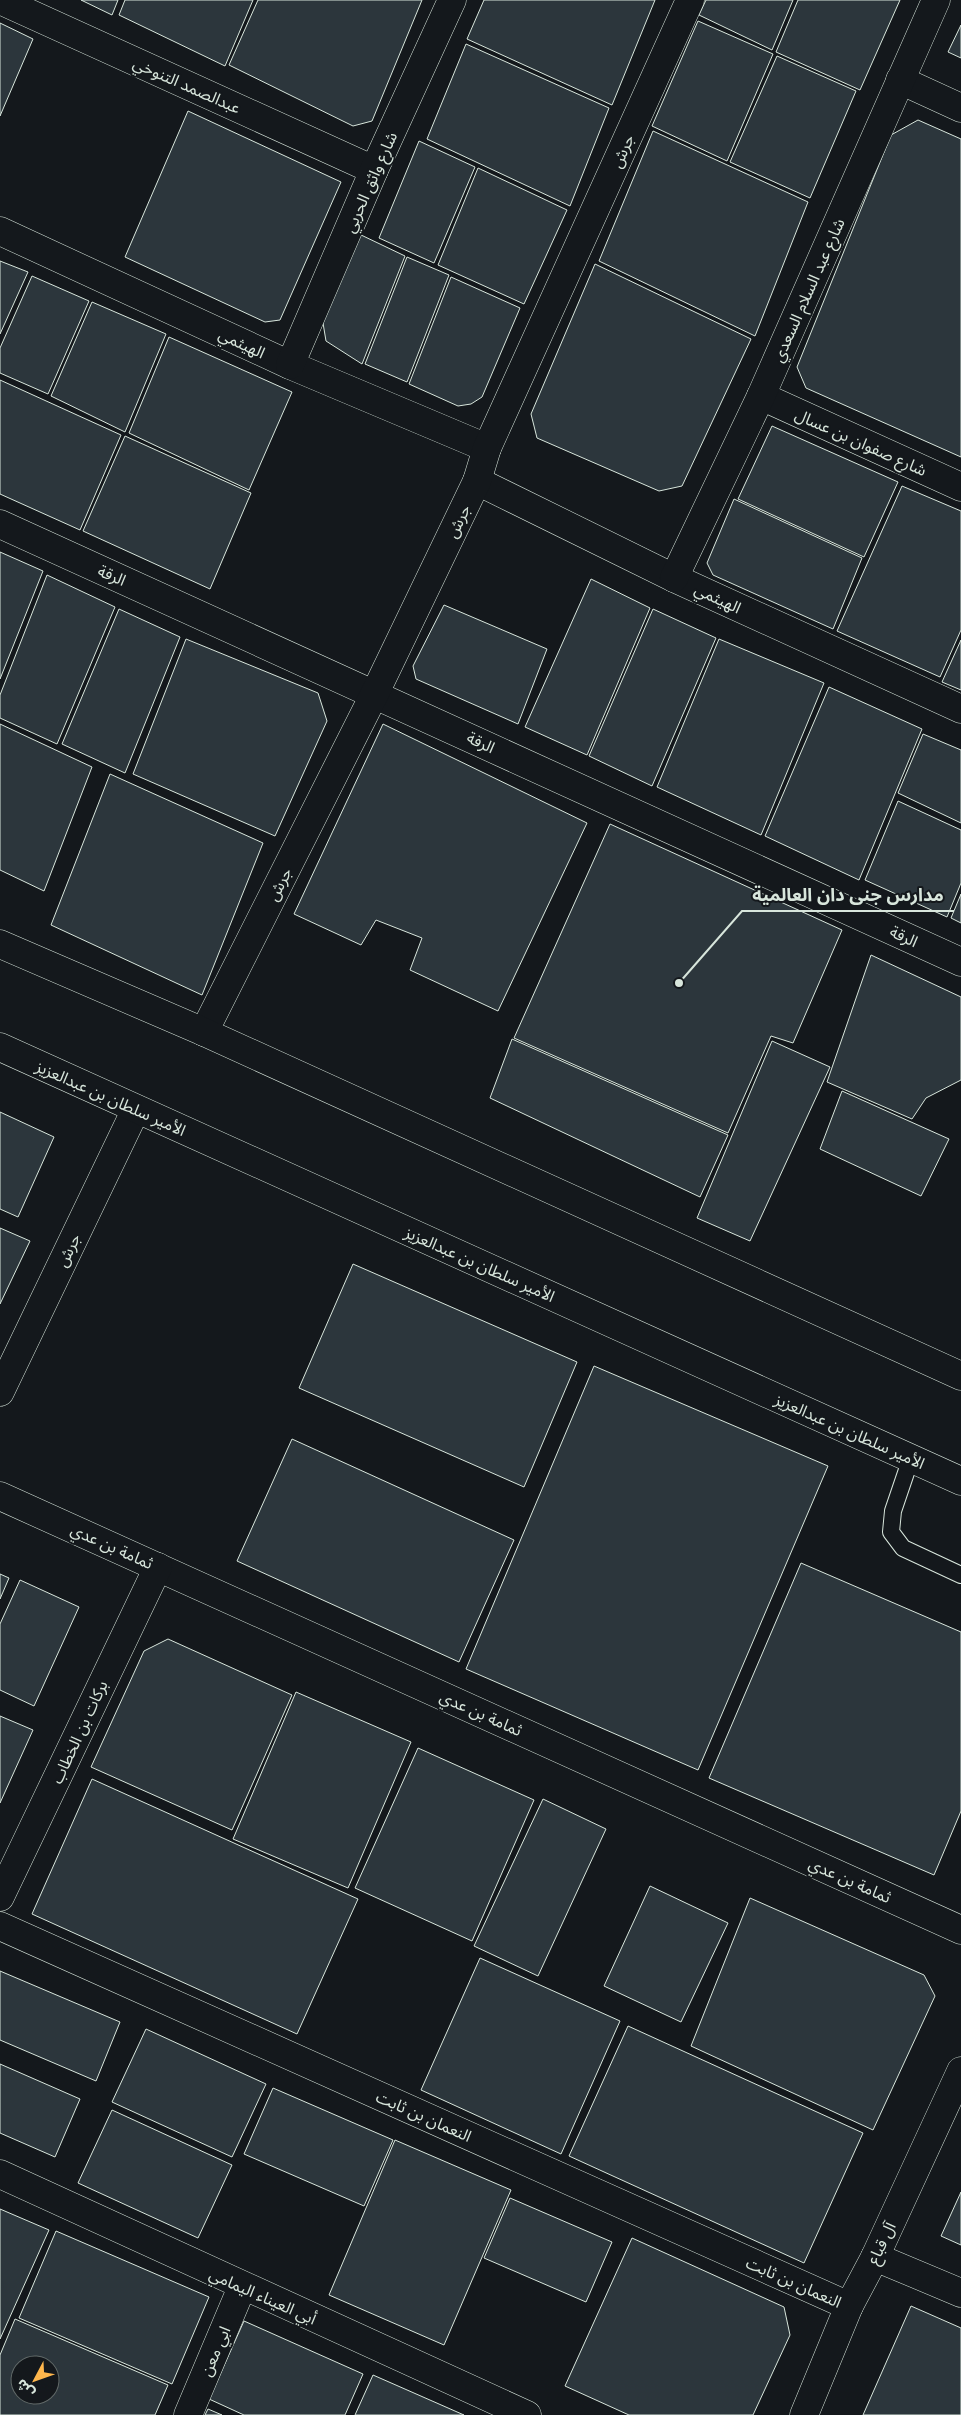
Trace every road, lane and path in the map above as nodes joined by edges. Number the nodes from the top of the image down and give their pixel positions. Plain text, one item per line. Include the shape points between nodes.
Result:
1 (0, 0) edge
2 (452, 0) edge
3 (690, 0) edge
4 (936, 0) edge
5 (900, 80) junction
6 (961, 108) edge
7 (374, 170) junction
8 (0, 231) edge
9 (290, 365) junction
10 (761, 396) junction
11 (487, 448) junction
12 (477, 481) junction
13 (961, 487) edge
14 (0, 524) edge
15 (674, 578) junction
16 (375, 693) junction
17 (961, 709) edge
18 (0, 944) edge
19 (961, 962) edge
20 (204, 1032) junction
21 (0, 1048) edge
22 (136, 1109) junction
23 (961, 1376) edge
24 (0, 1392) edge
25 (911, 1458) junction
26 (961, 1481) edge
27 (0, 1496) edge
28 (158, 1566) junction
29 (961, 1575) edge
30 (0, 1897) edge
31 (0, 1926) edge
32 (961, 1930) edge
33 (961, 2071) edge
34 (0, 2174) edge
35 (875, 2256) junction
36 (242, 2287) junction
37 (961, 2293) edge
38 (849, 2306) junction
39 (188, 2415) edge
40 (527, 2415) edge
41 (804, 2415) edge

1 - 7 street, عبدالصمد التنوخي
2 - 7 street, شارع واثق الحربي
3 - 11 street, جرش
4 - 5 street, شارع عبد السلام السعدي
5 - 6 street
5 - 10 street, شارع عبد السلام السعدي
7 - 9 street, شارع واثق الحربي
8 - 9 street, الهيثمي
9 - 11 street, الهيثمي
10 - 13 street, شارع صفوان بن عسال
10 - 15 street, شارع عبد السلام السعدي
11 - 12 street, جرش
12 - 15 street, الهيثمي
12 - 16 street, جرش
14 - 16 street, الرقة
15 - 17 street, الهيثمي
16 - 19 street, الرقة
16 - 20 street, جرش
18 - 20 street
20 - 23 street
21 - 22 street, الأمير سلطان بن عبدالعزيز
22 - 24 street, جرش
22 - 25 street, الأمير سلطان بن عبدالعزيز
25 - 26 street, الأمير سلطان بن عبدالعزيز
25 - 29 lane via 893,1511 891,1532 903,1548
27 - 28 street, ثمامة بن عدي
28 - 30 street, بركات بن الخطاب
28 - 32 street, ثمامة بن عدي
31 - 38 street, النعمان بن ثابت
33 - 35 street, آل قباع
34 - 36 street, أبي العيناء اليمامي
35 - 37 street
35 - 38 street, آل قباع
36 - 39 street, ابي معن
36 - 40 street, أبي العيناء اليمامي
38 - 41 street, آل قباع

